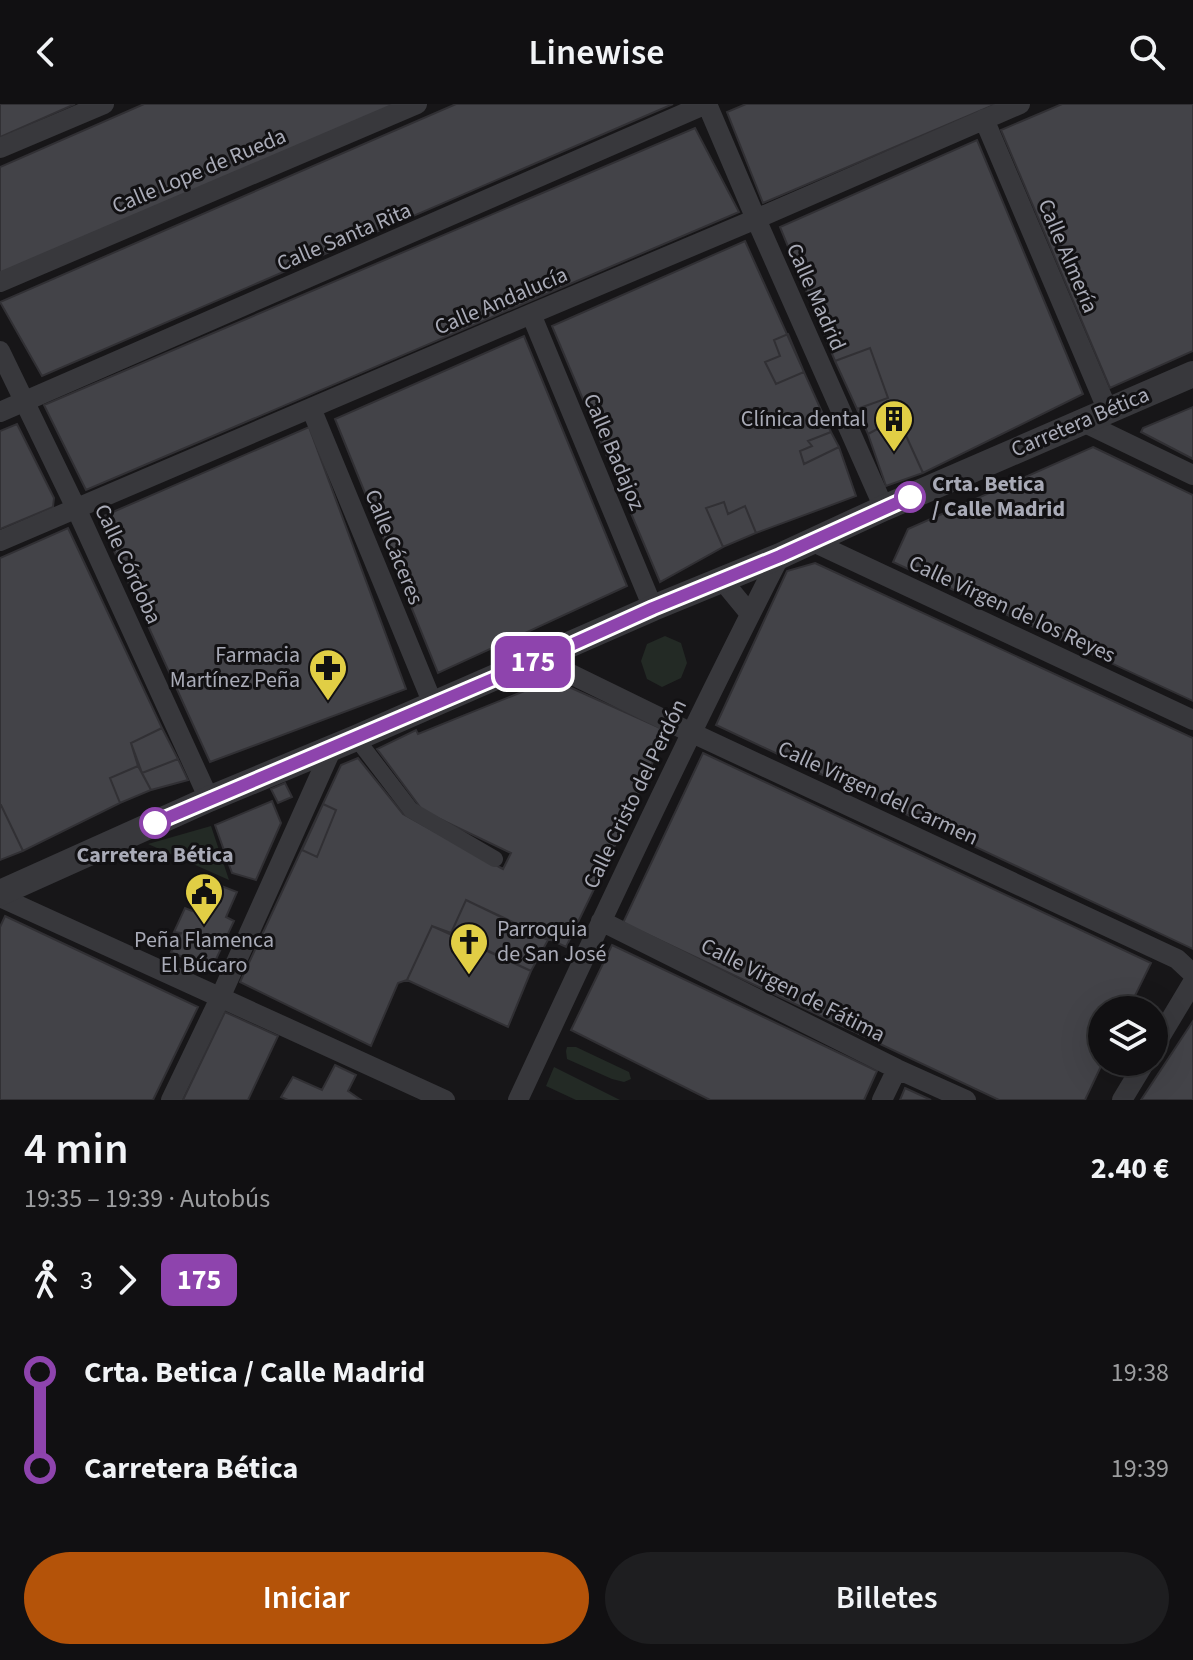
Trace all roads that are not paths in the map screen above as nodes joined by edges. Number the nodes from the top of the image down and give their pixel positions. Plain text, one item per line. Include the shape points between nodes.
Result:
1 (104, 104) edge
2 (417, 104) edge
3 (706, 104) edge
4 (1020, 104) edge
5 (984, 119) junction
6 (0, 148) edge
7 (756, 219) junction
8 (0, 282) edge
9 (531, 314) junction
10 (0, 351) edge
11 (1193, 374) edge
12 (23, 402) junction
13 (311, 408) junction
14 (1108, 411) junction
15 (0, 412) edge
16 (1083, 422) junction
17 (1193, 475) edge
18 (76, 508) junction
19 (884, 508) junction
20 (0, 541) edge
21 (811, 541) junction
22 (780, 556) junction
23 (722, 580) junction
24 (653, 608) junction
25 (750, 614) junction
26 (540, 659) junction
27 (433, 704) junction
28 (1193, 720) edge
29 (691, 732) junction
30 (345, 742) junction
31 (209, 799) junction
32 (495, 859) dead end
33 (0, 895) edge
34 (601, 921) junction
35 (1193, 974) edge
36 (1193, 982) edge
37 (220, 998) junction
38 (1168, 1024) edge
39 (897, 1069) junction
40 (1137, 1076) edge
41 (171, 1100) edge
42 (445, 1100) edge
43 (518, 1100) edge
44 (882, 1100) edge
45 (966, 1100) edge
46 (1122, 1100) edge

1 - 6 street
2 - 8 street, Calle Lope de Rueda
3 - 7 street, Calle Madrid
3 - 12 street, Calle Santa Rita
4 - 5 street, Calle Andalucía
5 - 7 street, Calle Andalucía
5 - 14 street, Calle Almería
7 - 9 street, Calle Andalucía
7 - 19 street, Calle Madrid
9 - 13 street, Calle Andalucía
9 - 24 street, Calle Badajoz
10 - 12 street, Calle Córdoba
11 - 14 street, Carretera Bética
12 - 15 street, Calle Santa Rita
12 - 18 street, Calle Córdoba
13 - 18 street, Calle Andalucía
13 - 27 street, Calle Cáceres
14 - 16 street, Carretera Bética
16 - 17 street
16 - 19 street, Carretera Bética
18 - 20 street, Calle Andalucía
18 - 31 street, Calle Córdoba
19 - 21 street, Carretera Bética
21 - 22 street, Carretera Bética
21 - 28 street, Calle Virgen de los Reyes
22 - 23 street, Carretera Bética
22 - 25 street, Calle Cristo del Perdón
23 - 24 street, Carretera Bética
23 - 25 street
24 - 26 street, Carretera Bética
25 - 29 street, Calle Cristo del Perdón
26 - 27 street, Carretera Bética
26 - 29 street, Calle Virgen del Carmen
27 - 30 street, Carretera Bética
29 - 34 street, Calle Cristo del Perdón
29 - 35 street, Calle Virgen del Carmen via 1177,959
30 - 31 street, Carretera Bética
30 - 32 street via 411,810
30 - 37 street
31 - 33 street, Carretera Bética
33 - 37 street
34 - 39 street, Calle Virgen de Fátima
34 - 43 street, Calle Cristo del Perdón
36 - 38 street
37 - 41 street
37 - 42 street
39 - 44 street
39 - 45 street, Calle Virgen de Fátima
40 - 46 street

